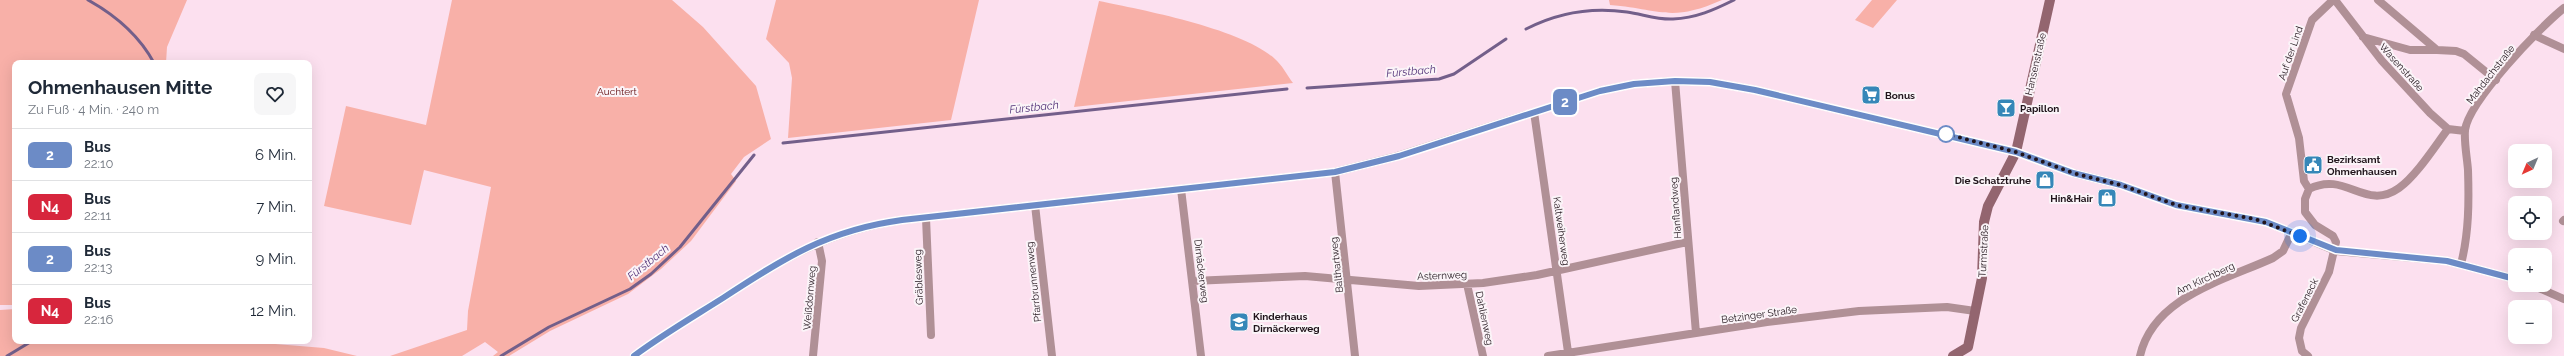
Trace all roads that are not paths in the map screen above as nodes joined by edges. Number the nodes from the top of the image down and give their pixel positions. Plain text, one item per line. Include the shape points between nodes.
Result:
1 (2050, 0) edge
2 (2334, 0) edge
3 (2378, 0) edge
4 (2564, 8) edge
5 (2534, 35) junction
6 (2363, 37) junction
7 (2564, 49) edge
8 (2437, 50) junction
9 (2496, 80) junction
10 (1675, 81) junction
11 (1534, 112) junction
12 (2448, 129) junction
13 (2465, 131) junction
14 (2016, 152) junction
15 (1335, 172) junction
16 (1181, 189) junction
17 (2309, 189) junction
18 (1035, 205) junction
19 (926, 218) junction
20 (2292, 232) junction
21 (818, 242) junction
22 (1687, 242) junction
23 (2336, 250) junction
24 (2461, 264) junction
25 (1558, 271) junction
26 (2508, 277) edge
27 (1348, 279) junction
28 (1193, 281) junction
29 (1467, 284) junction
30 (2548, 292) edge
31 (2564, 299) edge
32 (1975, 311) junction
33 (1696, 333) junction
34 (931, 335) dead end
35 (1568, 352) junction
36 (1969, 352) edge
37 (634, 356) edge
38 (814, 356) edge
39 (1052, 356) edge
40 (1201, 356) edge
41 (1355, 356) edge
42 (1483, 356) edge
43 (1548, 356) edge
44 (1953, 356) edge
45 (2140, 356) edge
46 (2308, 356) edge

1 - 14 street, Hansenstraße
2 - 6 street, Wasenstraße
2 - 17 street, Auf der Lind via 2312,20 2286,94 2299,138 2304,181
3 - 8 street
4 - 5 street, Mahdachstraße
5 - 7 street
5 - 9 street, Mahdachstraße
6 - 8 street via 2410,50
6 - 12 street, Wasenstraße via 2408,90
8 - 9 street via 2464,54
9 - 13 street, Mahdachstraße via 2473,111
10 - 11 street via 1619,87
10 - 14 street via 1710,82 1755,90
10 - 22 street, Hanflandweg
11 - 15 street via 1394,157
11 - 25 street, Kaltweiherweg
12 - 13 street
12 - 17 street via 2406,182 2386,195 2371,197 2338,183 2326,183
13 - 24 street, Mahdachstraße via 2468,217
14 - 20 street via 2073,173 2121,185 2168,203 2255,219
14 - 32 street, Turmstraße via 1988,206 1984,222 1983,272
15 - 16 street
15 - 27 street, Balthartweg
16 - 18 street
16 - 28 street, Dirnäckerweg
17 - 23 street via 2305,199 2305,212 2315,225 2333,236
18 - 19 street
18 - 39 street, Pfarrbrunnenweg
19 - 21 street via 867,225
19 - 34 street, Gräblesweg
20 - 23 street
20 - 45 street, Am Kirchberg via 2283,251 2273,258 2177,302 2148,332
21 - 37 street via 781,261
21 - 38 street, Weißdornweg via 822,261
22 - 25 street, Asternweg
22 - 33 street, Hanflandweg
23 - 24 street
23 - 46 street, Grafeneck via 2324,284 2300,333 2302,351
24 - 26 street
25 - 29 street, Asternweg via 1513,280
25 - 35 street, Kaltweiherweg
27 - 28 street, Asternweg via 1266,276
27 - 29 street, Asternweg via 1420,286
27 - 41 street, Balthartweg
28 - 40 street, Dirnäckerweg
29 - 42 street, Dahlienweg
30 - 31 street
32 - 33 street, Betzinger Straße via 1946,307 1859,311
32 - 36 street, Turmstraße
33 - 35 street, Betzinger Straße
35 - 43 street, Betzinger Straße
36 - 44 street

